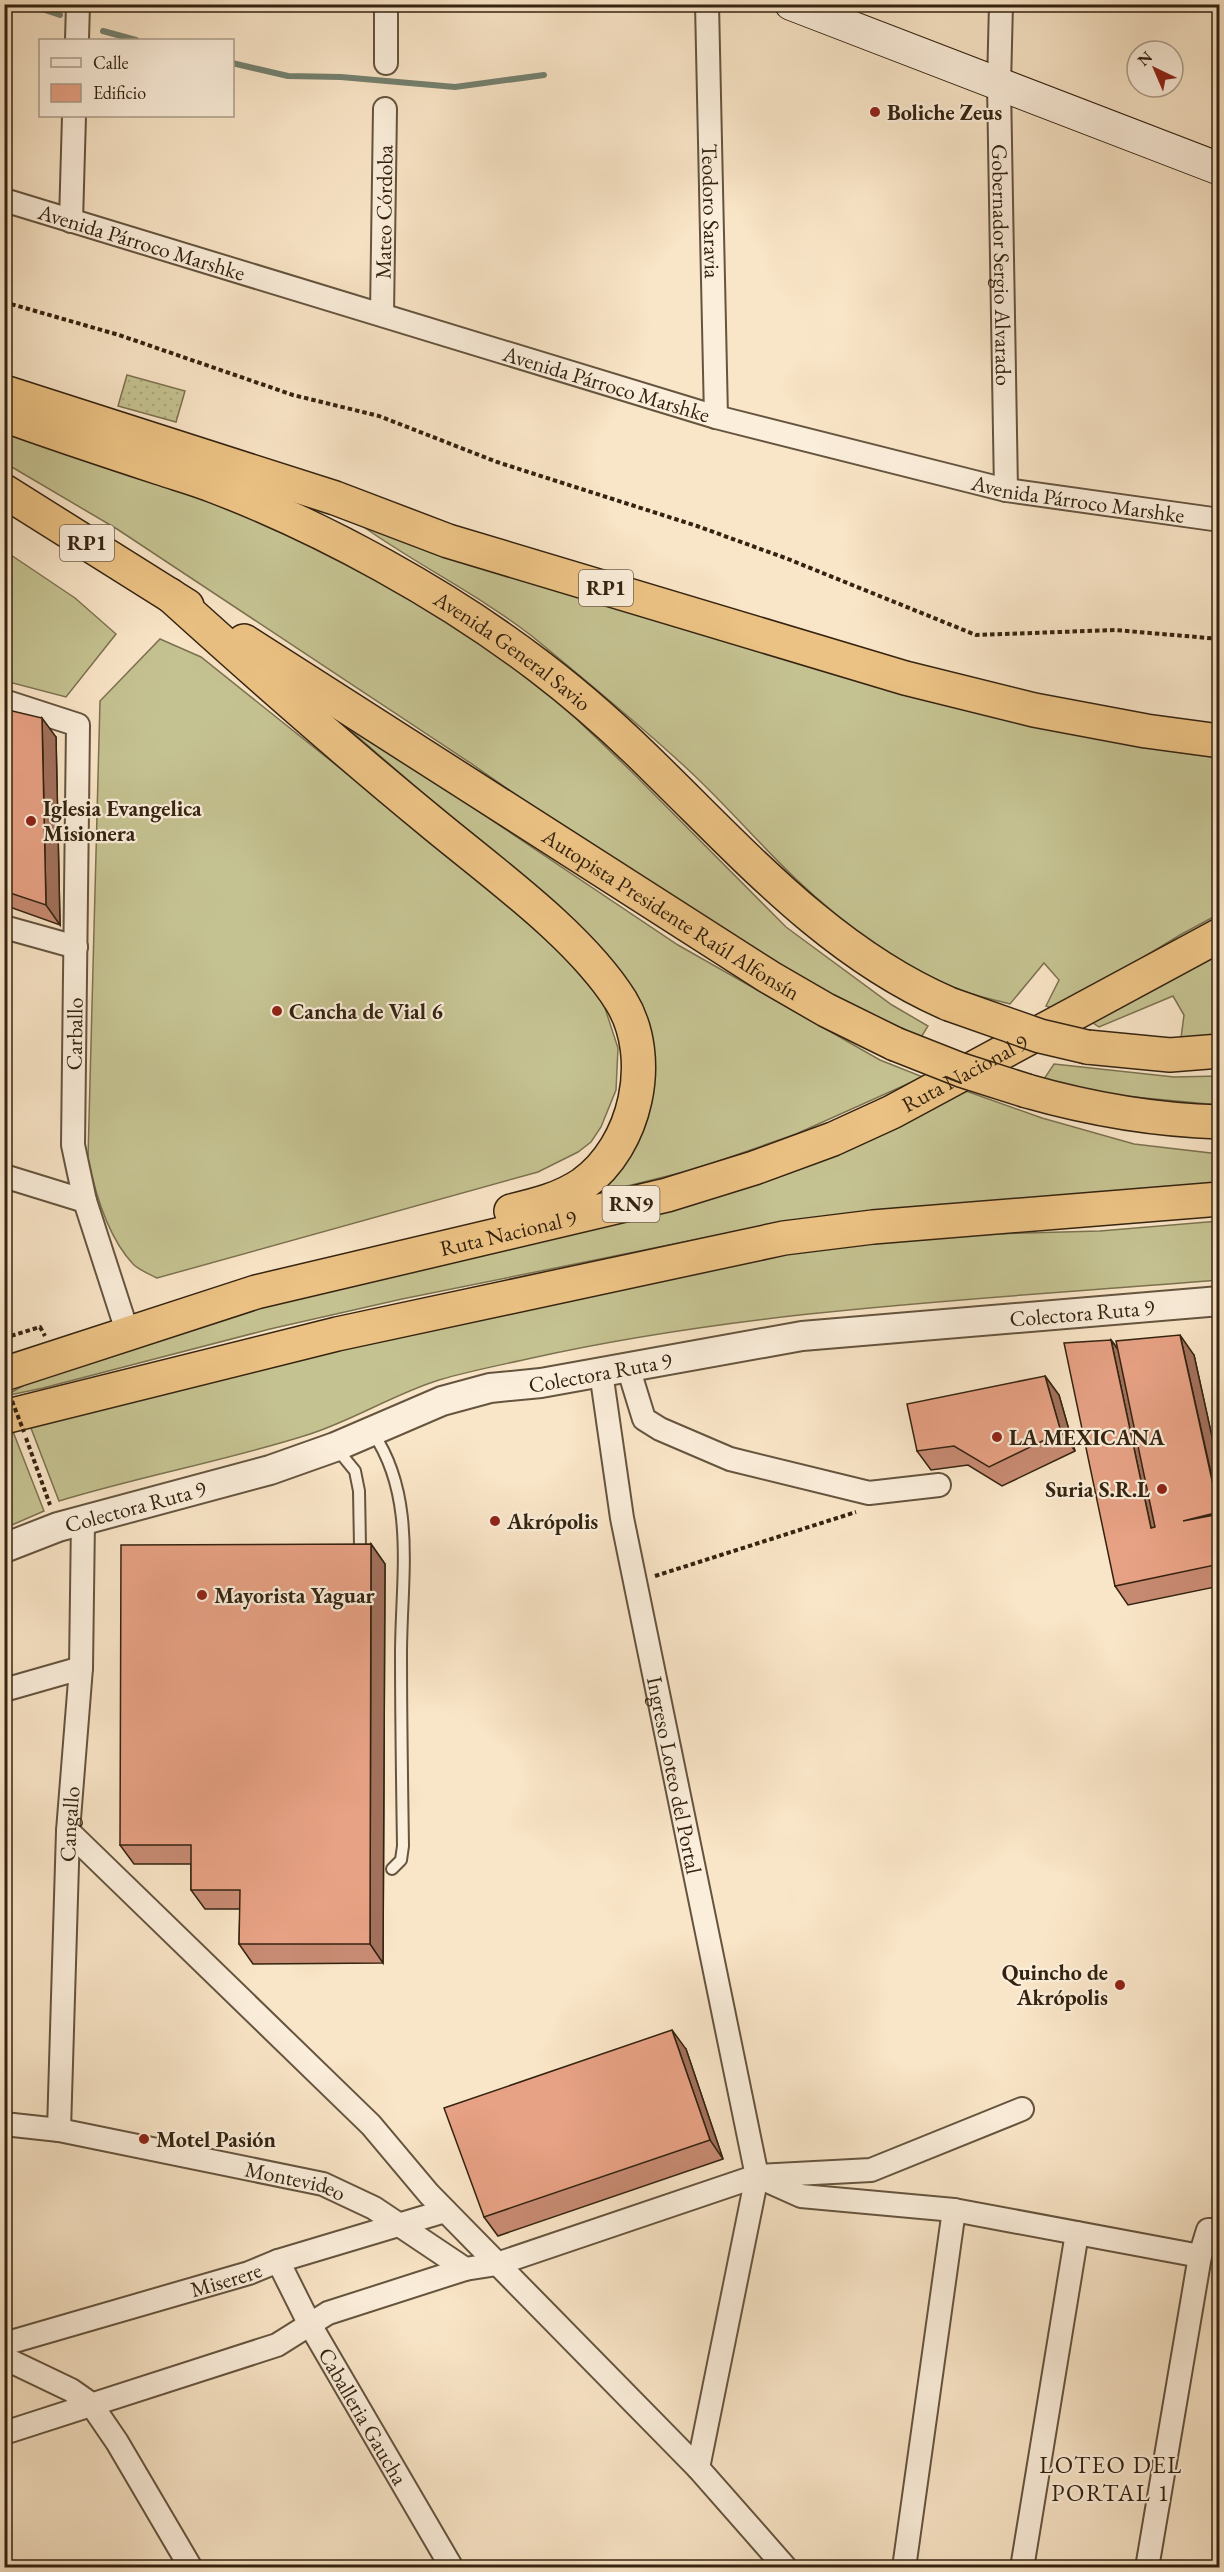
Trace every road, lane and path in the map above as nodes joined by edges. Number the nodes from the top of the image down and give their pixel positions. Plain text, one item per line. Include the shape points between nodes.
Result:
1 (78, 4) edge
2 (386, 4) edge
3 (707, 4) edge
4 (791, 4) edge
5 (1001, 4) edge
6 (77, 39) edge
7 (386, 63) dead end
8 (999, 85) junction
9 (385, 109) dead end
10 (74, 117) edge
11 (1220, 169) edge
12 (4, 200) edge
13 (71, 221) junction
14 (4, 302) edge
15 (382, 314) junction
16 (4, 392) edge
17 (4, 415) edge
18 (716, 417) junction
19 (1006, 490) junction
20 (4, 491) edge
21 (1220, 520) edge
22 (170, 595) junction
23 (1220, 639) edge
24 (4, 701) edge
25 (1220, 741) edge
26 (4, 927) edge
27 (1220, 935) edge
28 (76, 947) junction
29 (1220, 1051) edge
30 (1220, 1122) edge
31 (4, 1176) edge
32 (1220, 1199) edge
33 (85, 1201) junction
34 (256, 1292) junction
35 (1220, 1301) edge
36 (128, 1334) junction
37 (614, 1370) junction
38 (4, 1374) edge
39 (4, 1380) edge
40 (14, 1424) edge
41 (371, 1430) junction
42 (335, 1447) junction
43 (939, 1485) dead end
44 (50, 1504) dead end
45 (861, 1510) dead end
46 (83, 1520) junction
47 (360, 1546) edge
48 (4, 1548) edge
49 (637, 1582) junction
50 (81, 1668) junction
51 (4, 1690) edge
52 (68, 1831) junction
53 (392, 1869) dead end
54 (1022, 2109) dead end
55 (4, 2124) edge
56 (59, 2130) junction
57 (757, 2176) junction
58 (954, 2210) junction
59 (445, 2211) junction
60 (399, 2224) junction
61 (1220, 2230) edge
62 (1077, 2233) junction
63 (1200, 2256) junction
64 (278, 2261) junction
65 (497, 2264) junction
66 (465, 2269) junction
67 (309, 2323) junction
68 (4, 2344) edge
69 (4, 2358) edge
70 (91, 2404) junction
71 (4, 2433) edge
72 (698, 2468) junction
73 (191, 2568) edge
74 (452, 2568) edge
75 (786, 2568) edge
76 (904, 2568) edge
77 (1022, 2568) edge
78 (1147, 2568) edge

1 - 6 street
2 - 7 street
3 - 18 street, Teodoro Saravia
4 - 8 main road
5 - 8 street, Gobernador Sergio Alvarado
8 - 11 main road
8 - 19 street, Gobernador Sergio Alvarado
9 - 15 street, Mateo Córdoba
10 - 13 street
12 - 13 street, Avenida Párroco Marshke
13 - 15 street, Avenida Párroco Marshke
14 - 23 path via 118,335 293,395 379,416 496,462 727,537 976,635 1115,630
15 - 18 street, Avenida Párroco Marshke
16 - 25 highway, RP1 via 335,498 448,541 906,678 1034,710
17 - 29 highway, Avenida General Savio, bridge via 214,486 330,538 450,605 499,636 583,702 781,892 906,985 1040,1036 1087,1047 1170,1055
18 - 19 street, Avenida Párroco Marshke
19 - 21 street, Avenida Párroco Marshke
20 - 22 highway, RP1
22 - 30 highway, Autopista Presidente Raúl Alfonsín, bridge via 826,1010 895,1044 1027,1091 1125,1114
22 - 34 highway via 316,727 533,907 579,951 621,1001 630,1017 638,1050 636,1098 621,1142 596,1174 567,1194 344,1253 298,1268
24 - 28 street, Carballo via 78,725
26 - 28 street
27 - 34 highway, Ruta Nacional 9 / RN9 via 892,1112 833,1139 667,1195
28 - 33 street, Carballo via 72,1132
31 - 33 street
32 - 40 highway via 873,1227 784,1238 294,1344
33 - 36 street, Carballo
34 - 36 highway, Ruta Nacional 9 / RN9
35 - 37 street, Colectora Ruta 9 via 802,1336
36 - 38 highway, Ruta Nacional 9 / RN9
37 - 41 street, Colectora Ruta 9 via 490,1388 442,1401
37 - 43 street via 644,1419 730,1459 869,1493
37 - 49 street, Ingreso Loteo del Portal via 622,1518
39 - 40 path, bridge
40 - 44 path
41 - 42 street, Colectora Ruta 9
41 - 53 lane via 393,1467 404,1531 403,1846 401,1860
42 - 46 street, Colectora Ruta 9 via 270,1470
42 - 47 lane via 355,1471
45 - 49 path
46 - 48 street, Colectora Ruta 9
46 - 50 street, Cangallo
49 - 57 street, Ingreso Loteo del Portal
50 - 51 street
50 - 52 street, Cangallo
52 - 56 street, Cangallo
52 - 59 street via 371,2125
54 - 57 street via 871,2170
55 - 56 street, Montevideo
56 - 60 street, Montevideo via 323,2184
57 - 58 street via 801,2196
57 - 65 street
57 - 72 street
58 - 62 street
58 - 76 street
59 - 60 street, Miserere
59 - 65 street
60 - 64 street, Miserere
60 - 66 street, Montevideo
61 - 63 street via 1208,2230
62 - 63 street
62 - 77 street
63 - 78 street
64 - 67 street, Caballeria Gaucha
64 - 68 street, Miserere via 249,2273
65 - 66 street
65 - 72 street
66 - 67 street via 328,2313
67 - 70 street via 277,2345
67 - 74 street, Caballeria Gaucha
69 - 70 street via 71,2390
70 - 71 street
70 - 73 street
72 - 75 street

